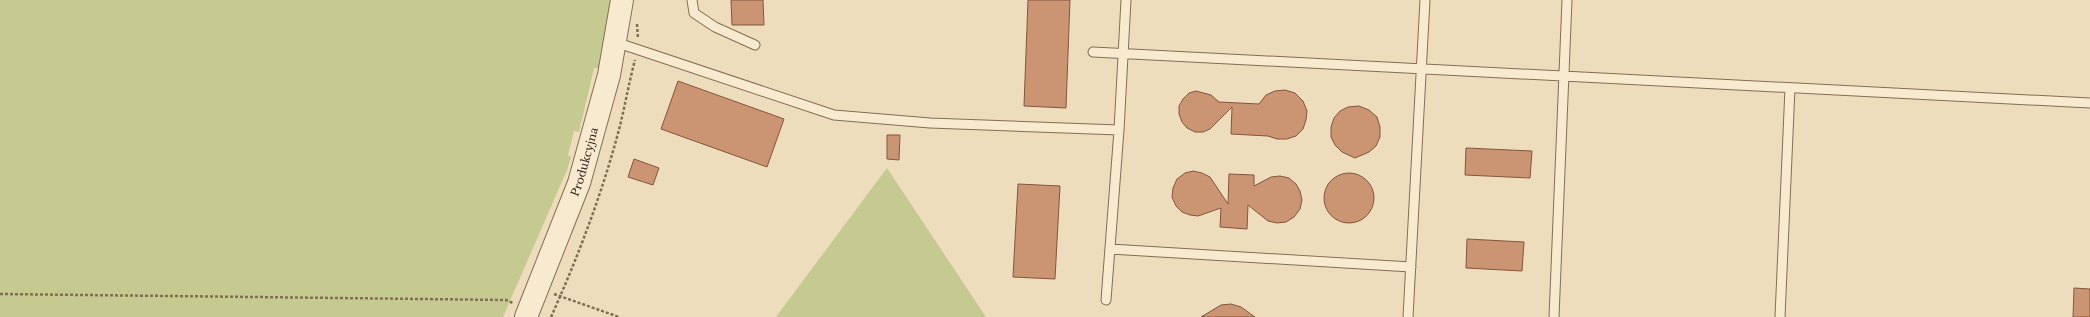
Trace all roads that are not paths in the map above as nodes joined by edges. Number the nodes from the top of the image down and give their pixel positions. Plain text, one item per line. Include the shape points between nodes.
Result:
1 (622, 0) edge
2 (692, 0) edge
3 (1126, 0) edge
4 (1425, 0) edge
5 (1567, 0) edge
6 (615, 42) junction
7 (755, 45) dead end
8 (1093, 52) dead end
9 (1124, 54) junction
10 (1421, 70) junction
11 (1564, 77) junction
12 (1790, 88) junction
13 (2090, 103) edge
14 (1119, 130) junction
15 (1110, 249) junction
16 (1411, 267) junction
17 (1106, 300) dead end
18 (528, 313) edge
19 (1408, 317) edge
20 (1554, 317) edge
21 (1780, 317) edge

1 - 6 street, Produkcyjna
2 - 7 lane via 694,13 714,27
3 - 9 lane
4 - 10 lane
5 - 11 lane
6 - 14 lane via 834,116 930,123
6 - 18 street, Produkcyjna via 609,75 579,183
8 - 9 lane
9 - 10 lane
9 - 14 lane
10 - 11 lane
10 - 16 lane
11 - 12 lane
11 - 20 lane
12 - 13 lane
12 - 21 lane
14 - 15 lane
15 - 16 lane
15 - 17 lane
16 - 19 lane

